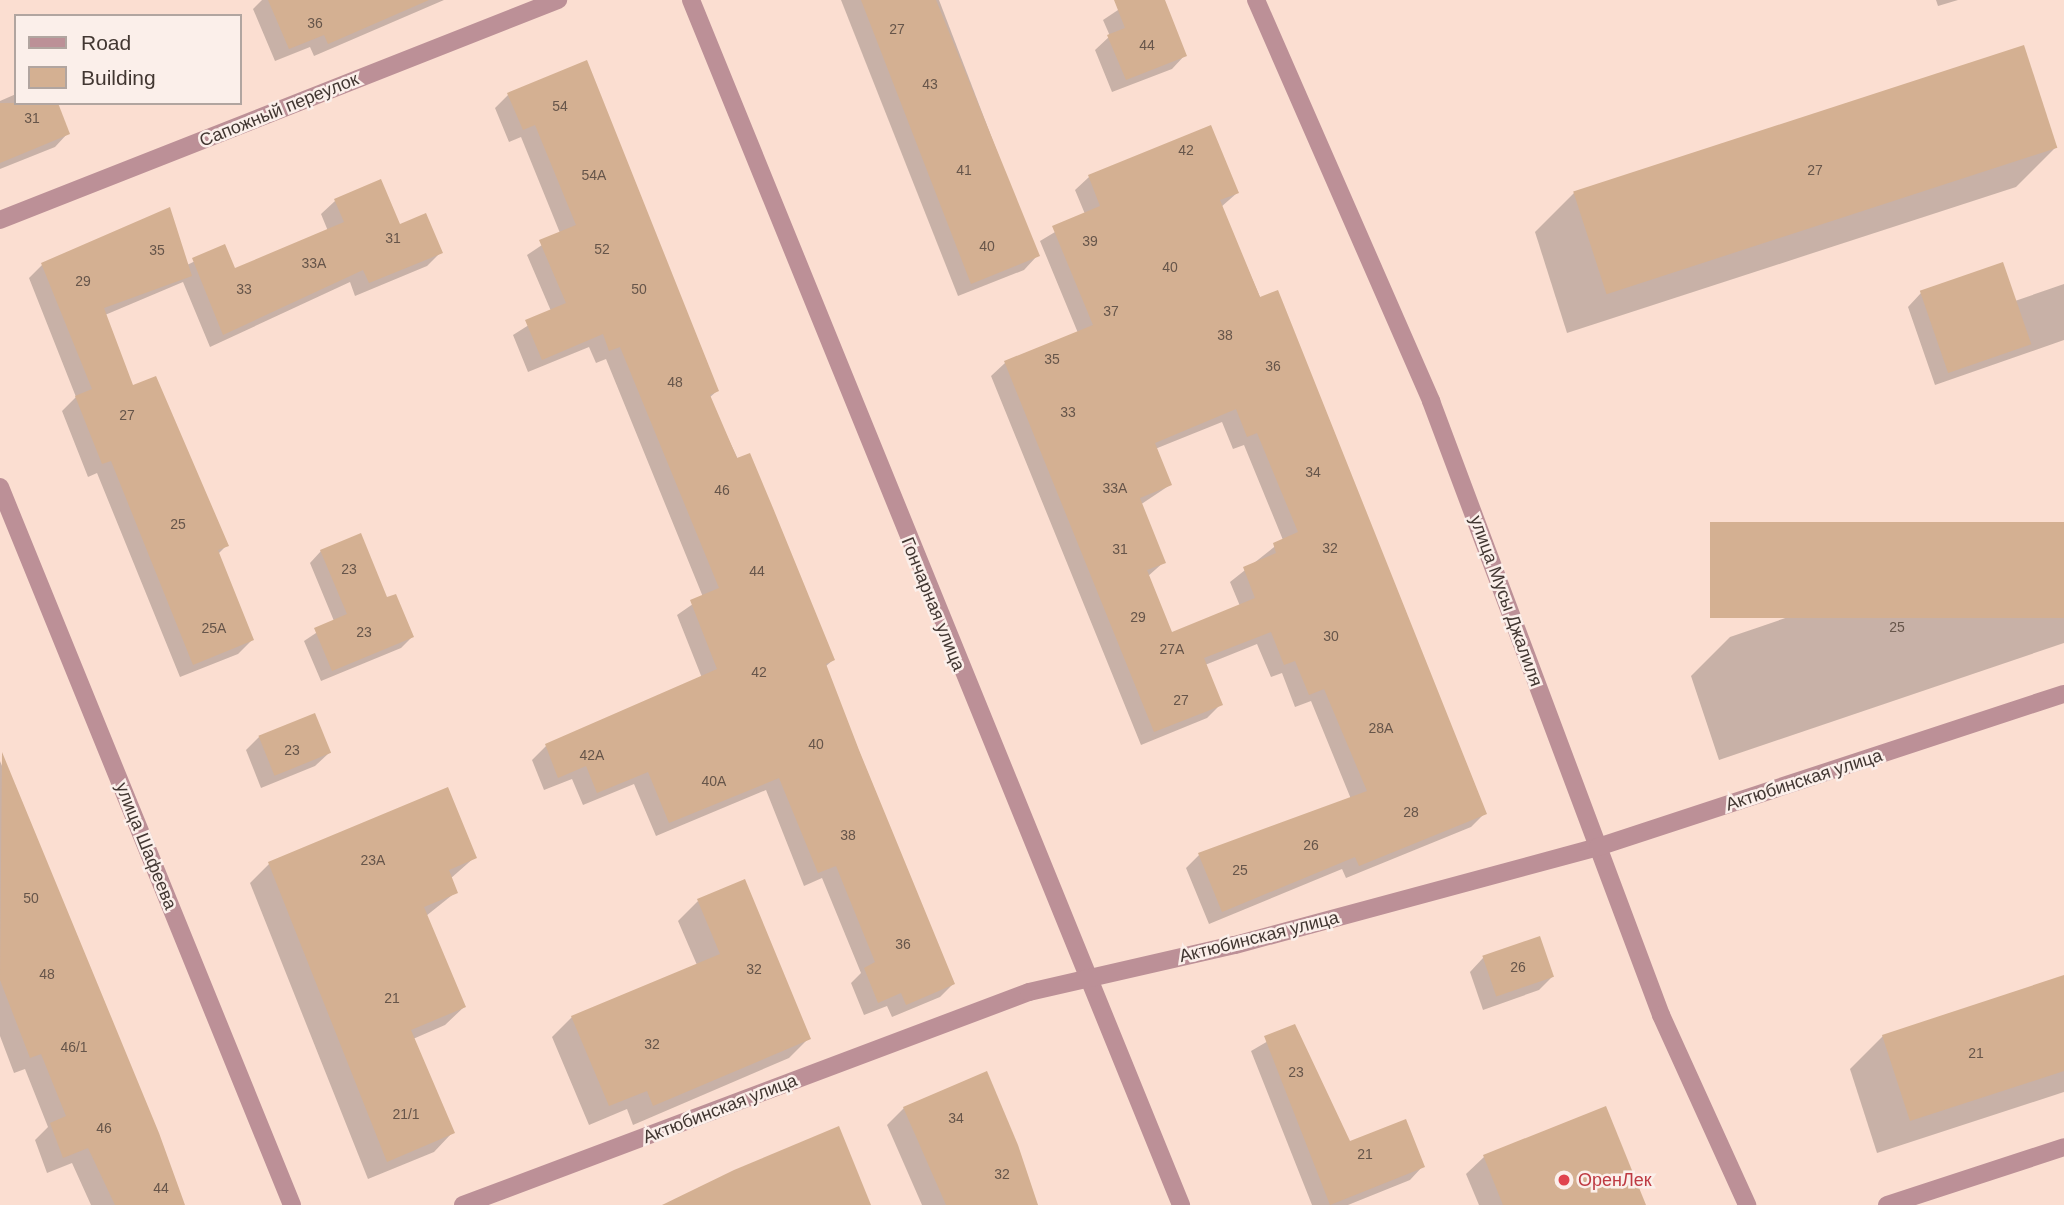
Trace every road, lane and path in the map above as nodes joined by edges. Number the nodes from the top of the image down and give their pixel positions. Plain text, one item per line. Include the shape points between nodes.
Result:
1 (558, 0) edge
2 (691, 0) edge
3 (1255, 0) edge
4 (0, 220) edge
5 (0, 487) edge
6 (2064, 694) edge
7 (1598, 847) junction
8 (1083, 976) junction
9 (2064, 1147) edge
10 (292, 1205) edge
11 (463, 1205) edge
12 (1181, 1205) edge
13 (1747, 1205) edge
14 (1887, 1205) edge

1 - 4 street, Сапожный переулок
2 - 8 street, Гончарная улица
3 - 7 street, улица Мусы Джалиля via 1431,401
5 - 10 street, улица Шафеева
6 - 7 street, Актюбинская улица
7 - 8 street, Актюбинская улица via 1235,945
7 - 13 street, улица Мусы Джалиля via 1661,1015
8 - 11 street, Актюбинская улица
8 - 12 street, Гончарная улица
9 - 14 street

